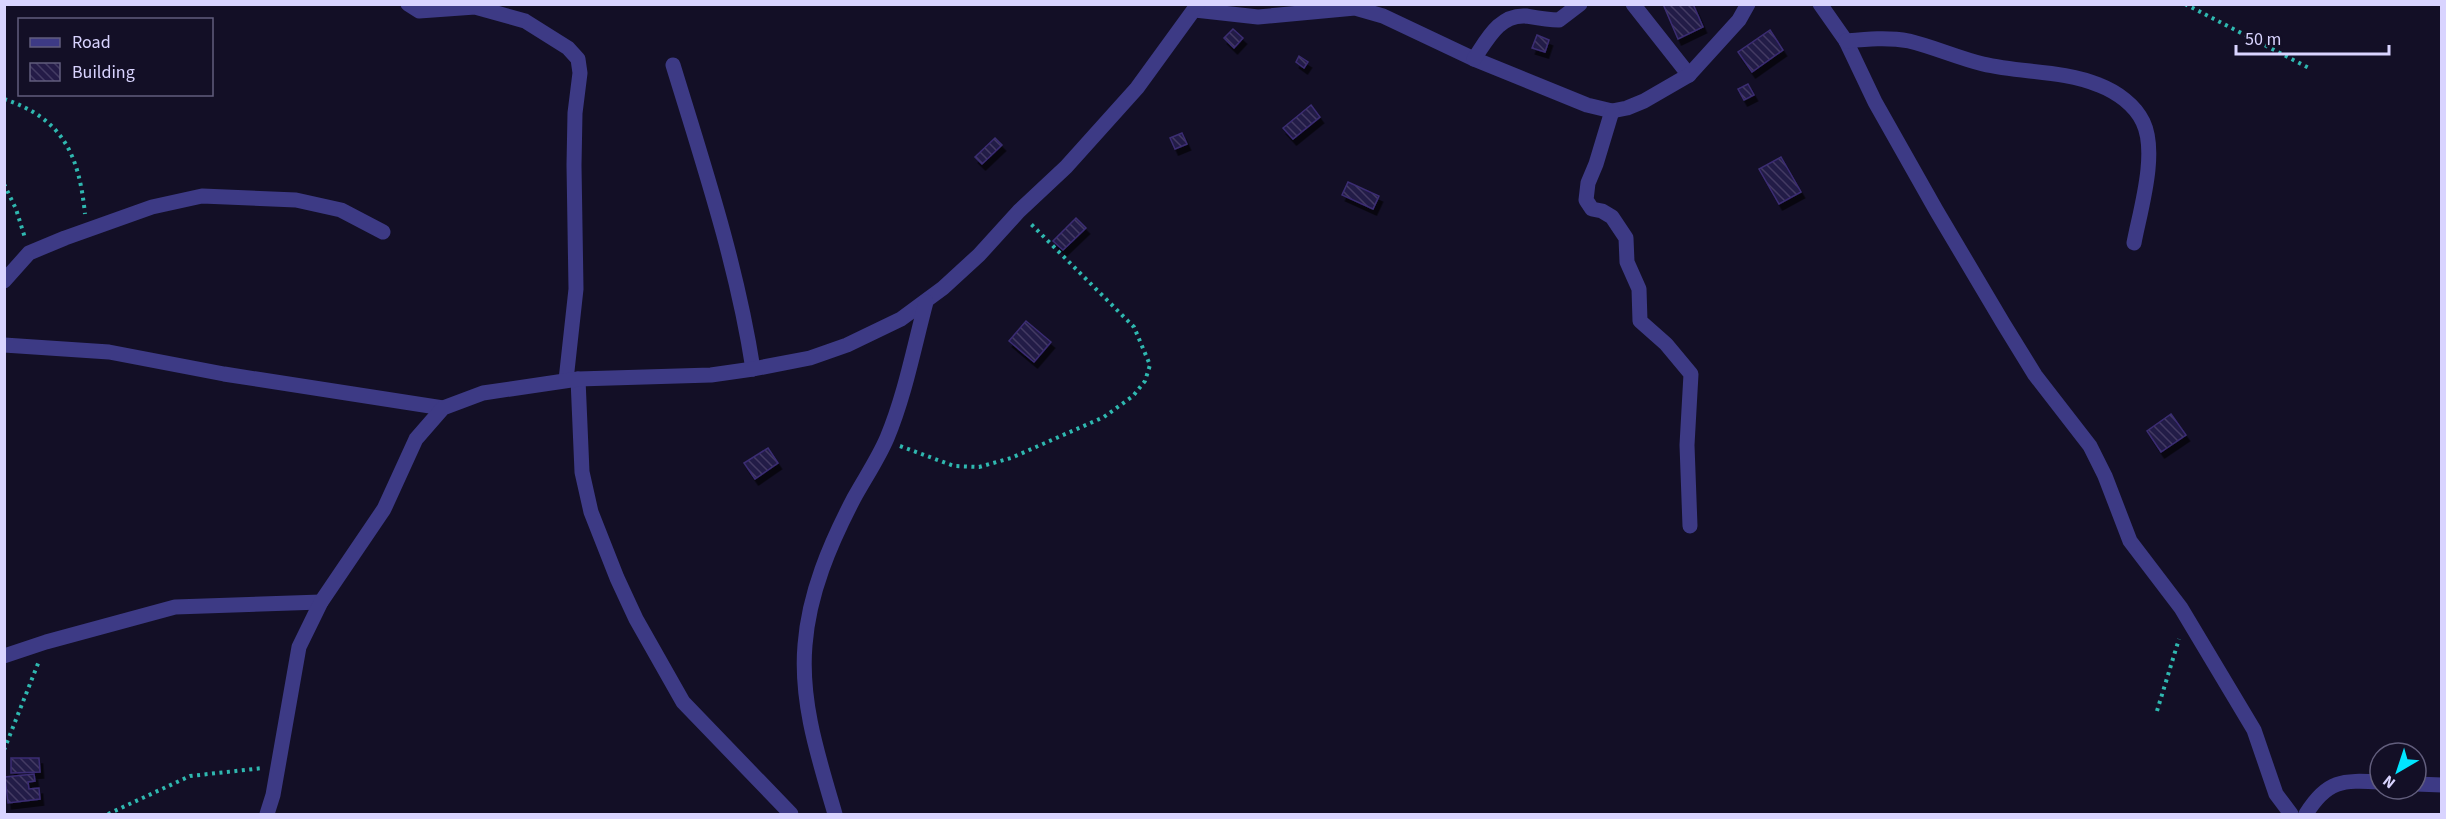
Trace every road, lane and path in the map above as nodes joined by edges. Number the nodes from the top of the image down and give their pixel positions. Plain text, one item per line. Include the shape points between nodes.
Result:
1 (408, 4) edge
2 (1580, 4) edge
3 (1634, 4) edge
4 (1748, 4) edge
5 (1820, 4) edge
6 (2185, 4) edge
7 (1197, 7) edge
8 (1846, 41) junction
9 (1474, 58) junction
10 (673, 65) dead end
11 (2309, 68) dead end
12 (1689, 75) junction
13 (4, 99) edge
14 (1611, 111) junction
15 (4, 184) edge
16 (1019, 211) junction
17 (87, 230) junction
18 (383, 232) dead end
19 (2134, 243) dead end
20 (29, 253) junction
21 (4, 281) edge
22 (926, 302) junction
23 (4, 345) edge
24 (753, 369) junction
25 (572, 380) junction
26 (443, 408) junction
27 (886, 441) junction
28 (1690, 526) dead end
29 (321, 602) junction
30 (2185, 615) junction
31 (46, 642) junction
32 (4, 656) edge
33 (2157, 711) dead end
34 (4, 750) edge
35 (278, 766) junction
36 (2368, 782) edge
37 (108, 814) edge
38 (267, 814) edge
39 (791, 814) edge
40 (834, 814) edge
41 (2291, 814) edge
42 (2306, 814) edge

1 - 25 street via 419,11 475,7 525,21 568,48 578,59
2 - 9 street via 1559,20 1508,18
3 - 12 street
4 - 12 street
5 - 8 street
6 - 11 path
7 - 9 street via 1258,17 1355,8 1383,16
7 - 16 street via 1137,88
8 - 19 street via 1909,41 1984,64 2078,78 2119,95 2144,123 2147,140 2146,182
8 - 30 street via 1875,102 1996,312 2035,375 2090,446 2106,476 2130,541
9 - 14 street via 1587,105
10 - 24 street via 731,261
12 - 14 street via 1644,101
13 - 17 path via 59,131 77,166
14 - 28 street via 1586,200 1592,209 1612,218 1626,238 1627,262 1639,289 1640,321 1691,374 1687,445
15 - 20 path
16 - 22 street via 979,255
16 - 27 path via 1134,327 1150,365 1145,381 1133,396 1104,417 1011,458 979,467 954,465
17 - 18 street via 152,207 202,196 296,200 341,210
17 - 20 street
20 - 21 street
22 - 24 street via 847,345 810,358
22 - 27 street
23 - 26 street via 109,352
24 - 25 street via 711,375
25 - 26 street via 483,393
25 - 39 street via 582,472 591,512 636,619 689,710
26 - 29 street via 416,439 384,509
27 - 40 street via 830,546 808,623 804,678 807,708
29 - 31 street via 175,607
29 - 35 street via 298,647
30 - 33 path
30 - 41 street via 2254,730 2276,794
31 - 32 street
31 - 34 path
35 - 37 path via 190,776
35 - 38 street
36 - 42 street via 2334,783 2317,796

